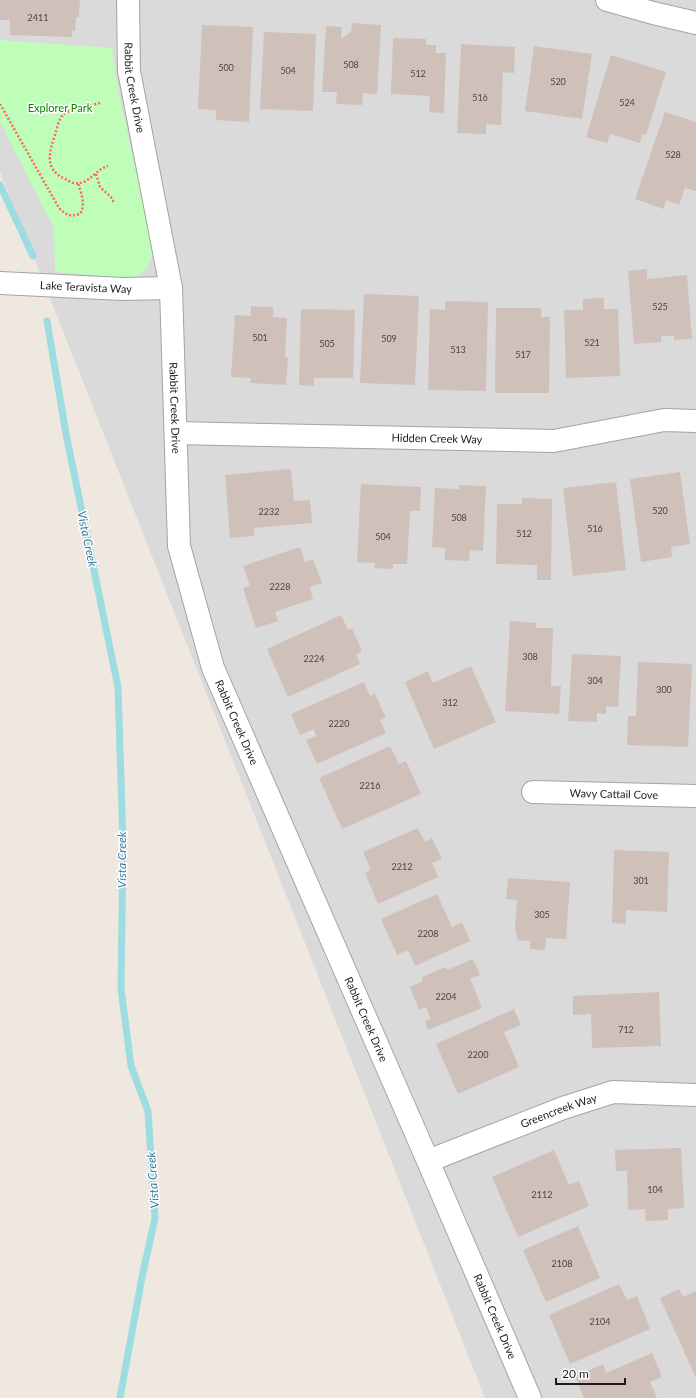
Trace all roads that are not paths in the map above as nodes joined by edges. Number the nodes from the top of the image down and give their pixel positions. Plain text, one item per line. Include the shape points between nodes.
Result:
1 (128, 0) edge
2 (607, 0) edge
3 (696, 23) edge
4 (0, 283) edge
5 (171, 288) junction
6 (696, 420) edge
7 (176, 433) junction
8 (532, 792) dead end
9 (696, 796) edge
10 (696, 1095) edge
11 (428, 1161) junction
12 (530, 1398) edge

1 - 5 street, Rabbit Creek Drive via 129,71
2 - 3 street
4 - 5 street, Lake Teravista Way via 123,289
5 - 7 street, Rabbit Creek Drive
6 - 7 street, Hidden Creek Way via 664,420 554,441
7 - 11 street, Rabbit Creek Drive via 179,546 213,668
8 - 9 street, Wavy Cattail Cove
10 - 11 street, Greencreek Way via 613,1092 562,1108
11 - 12 street, Rabbit Creek Drive

